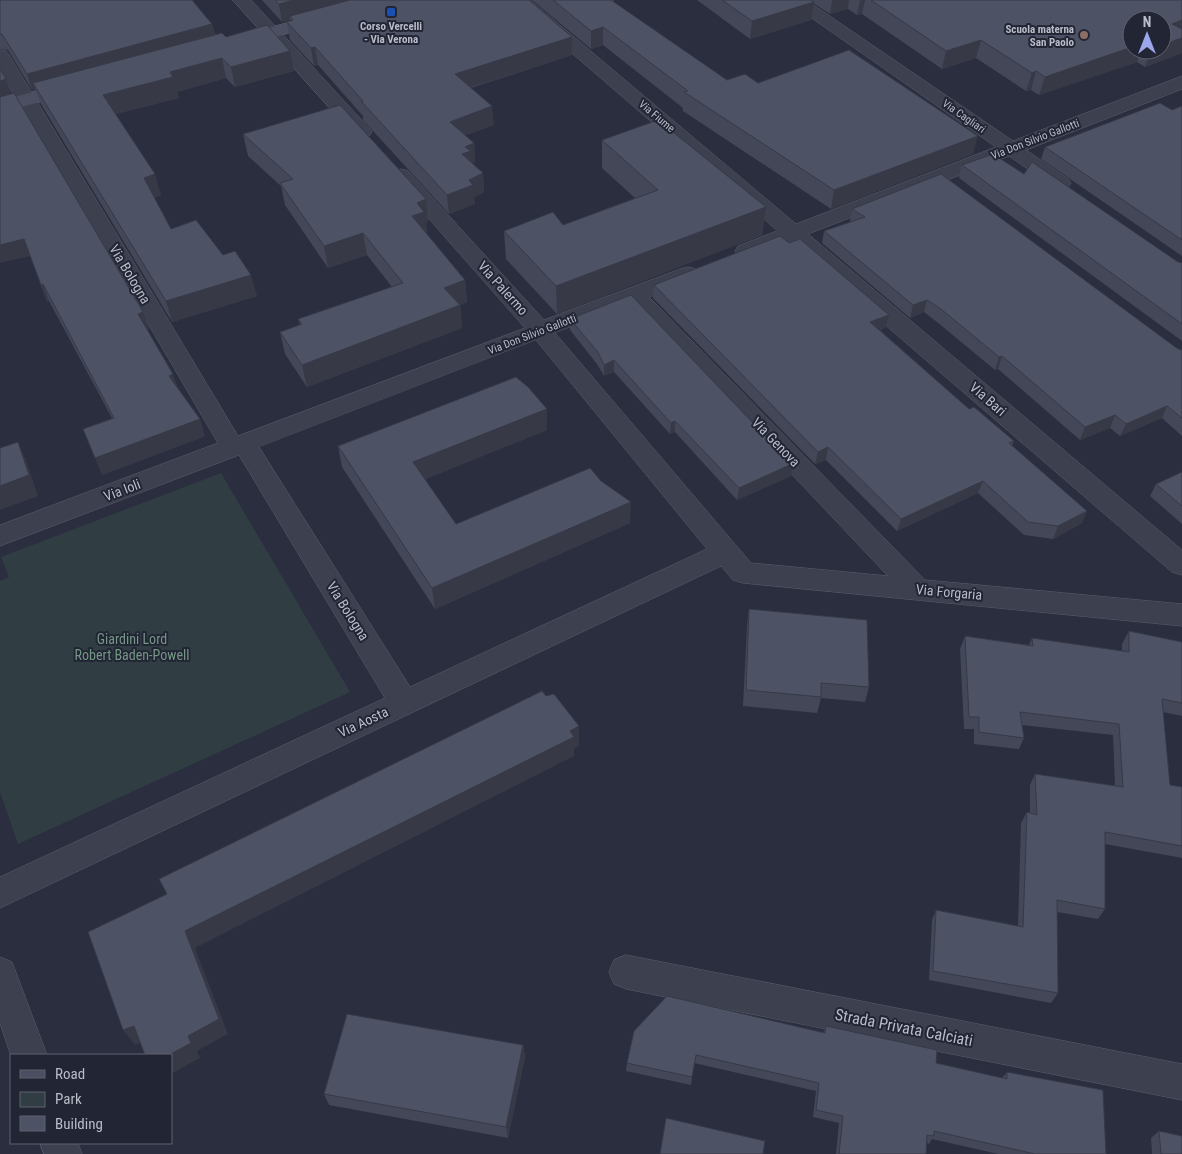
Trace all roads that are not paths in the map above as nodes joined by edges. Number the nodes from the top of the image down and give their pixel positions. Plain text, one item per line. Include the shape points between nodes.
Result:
1 (242, 0) edge
2 (390, 0) edge
3 (520, 0) edge
4 (795, 0) edge
5 (272, 32) junction
6 (225, 45) edge
7 (0, 55) edge
8 (94, 81) edge
9 (1182, 82) edge
10 (1162, 89) junction
11 (26, 100) junction
12 (1182, 101) edge
13 (0, 107) edge
14 (1010, 148) junction
15 (940, 176) junction
16 (963, 193) edge
17 (1079, 196) edge
18 (794, 232) junction
19 (635, 294) junction
20 (541, 331) junction
21 (238, 445) junction
22 (0, 536) edge
23 (725, 552) junction
24 (1182, 565) edge
25 (916, 589) junction
26 (1182, 614) edge
27 (404, 703) junction
28 (0, 893) edge
29 (626, 972) dead end
30 (0, 974) edge
31 (28, 1054) edge
32 (1182, 1082) edge

1 - 5 street, Via Palermo
2 - 5 main road
3 - 18 street, Via Fiume
4 - 14 street, Via Cagliari
5 - 6 main road
5 - 20 street, Via Palermo
7 - 11 street, Via Bologna
8 - 11 main road
9 - 10 street, Via Don Silvio Gallotti
10 - 12 street
10 - 14 street, Via Don Silvio Gallotti
11 - 13 main road
11 - 21 street, Via Bologna
14 - 15 street, Via Don Silvio Gallotti
14 - 17 street, Via Cagliari
15 - 16 street
15 - 18 street, Via Don Silvio Gallotti
18 - 19 street, Via Don Silvio Gallotti
18 - 24 street, Via Bari
19 - 20 street, Via Don Silvio Gallotti
19 - 25 street, Via Genova
20 - 21 street, Via Don Silvio Gallotti
20 - 23 street, Via Palermo
21 - 22 street, Via Ioli
21 - 27 street, Via Bologna
23 - 25 street, Via Forgaria via 743,573
23 - 27 street, Via Aosta
25 - 26 street, Via Forgaria
27 - 28 street, Via Aosta
29 - 32 street, Strada Privata Calciati
30 - 31 street

